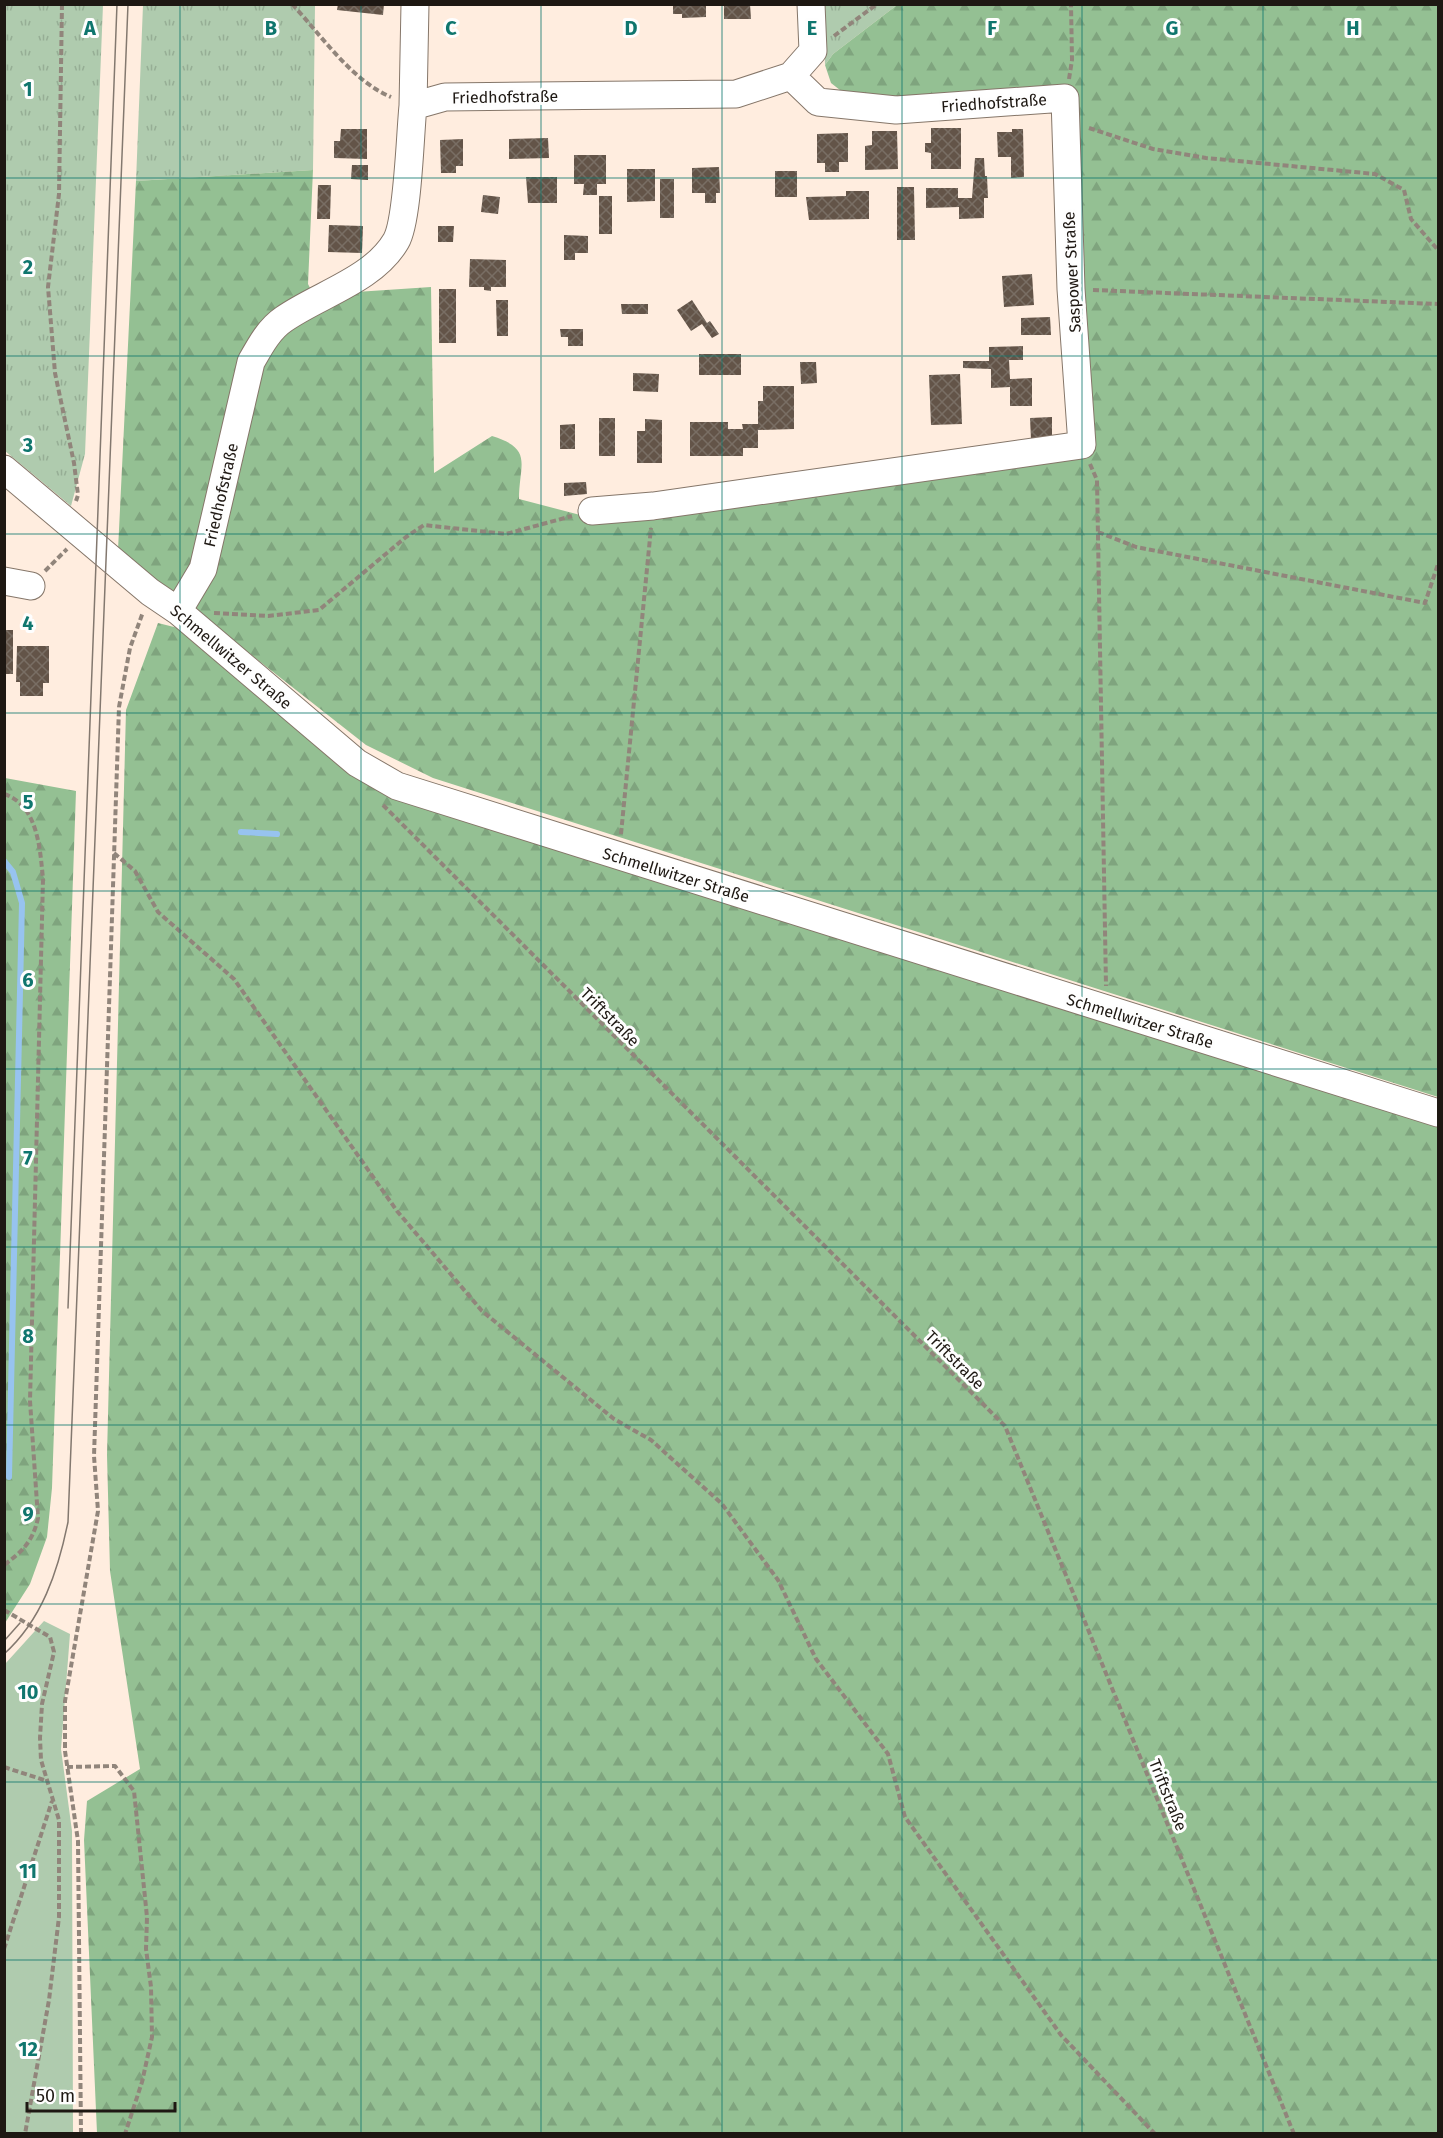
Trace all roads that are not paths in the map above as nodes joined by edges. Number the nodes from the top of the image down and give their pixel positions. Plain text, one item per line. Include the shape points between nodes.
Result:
1 (415, 4) edge
2 (812, 4) edge
3 (791, 76) junction
4 (413, 106) junction
5 (1066, 109) joint
6 (4, 469) edge
7 (592, 511) road end
8 (4, 581) edge
9 (31, 586) road end
10 (178, 611) junction
11 (1438, 1113) edge

1 - 4 street
2 - 3 street via 813,51
3 - 4 street, Friedhofstraße via 736,94 445,98
3 - 5 street, Friedhofstraße via 818,102 896,110
4 - 10 street, Friedhofstraße via 402,221 396,240 379,262 283,320 267,335 251,362 203,569
5 - 7 street, Saspower Straße via 1071,289 1082,445 653,506
6 - 10 street, Schmellwitzer Straße
8 - 9 street
10 - 11 street, Schmellwitzer Straße via 357,763 397,786

